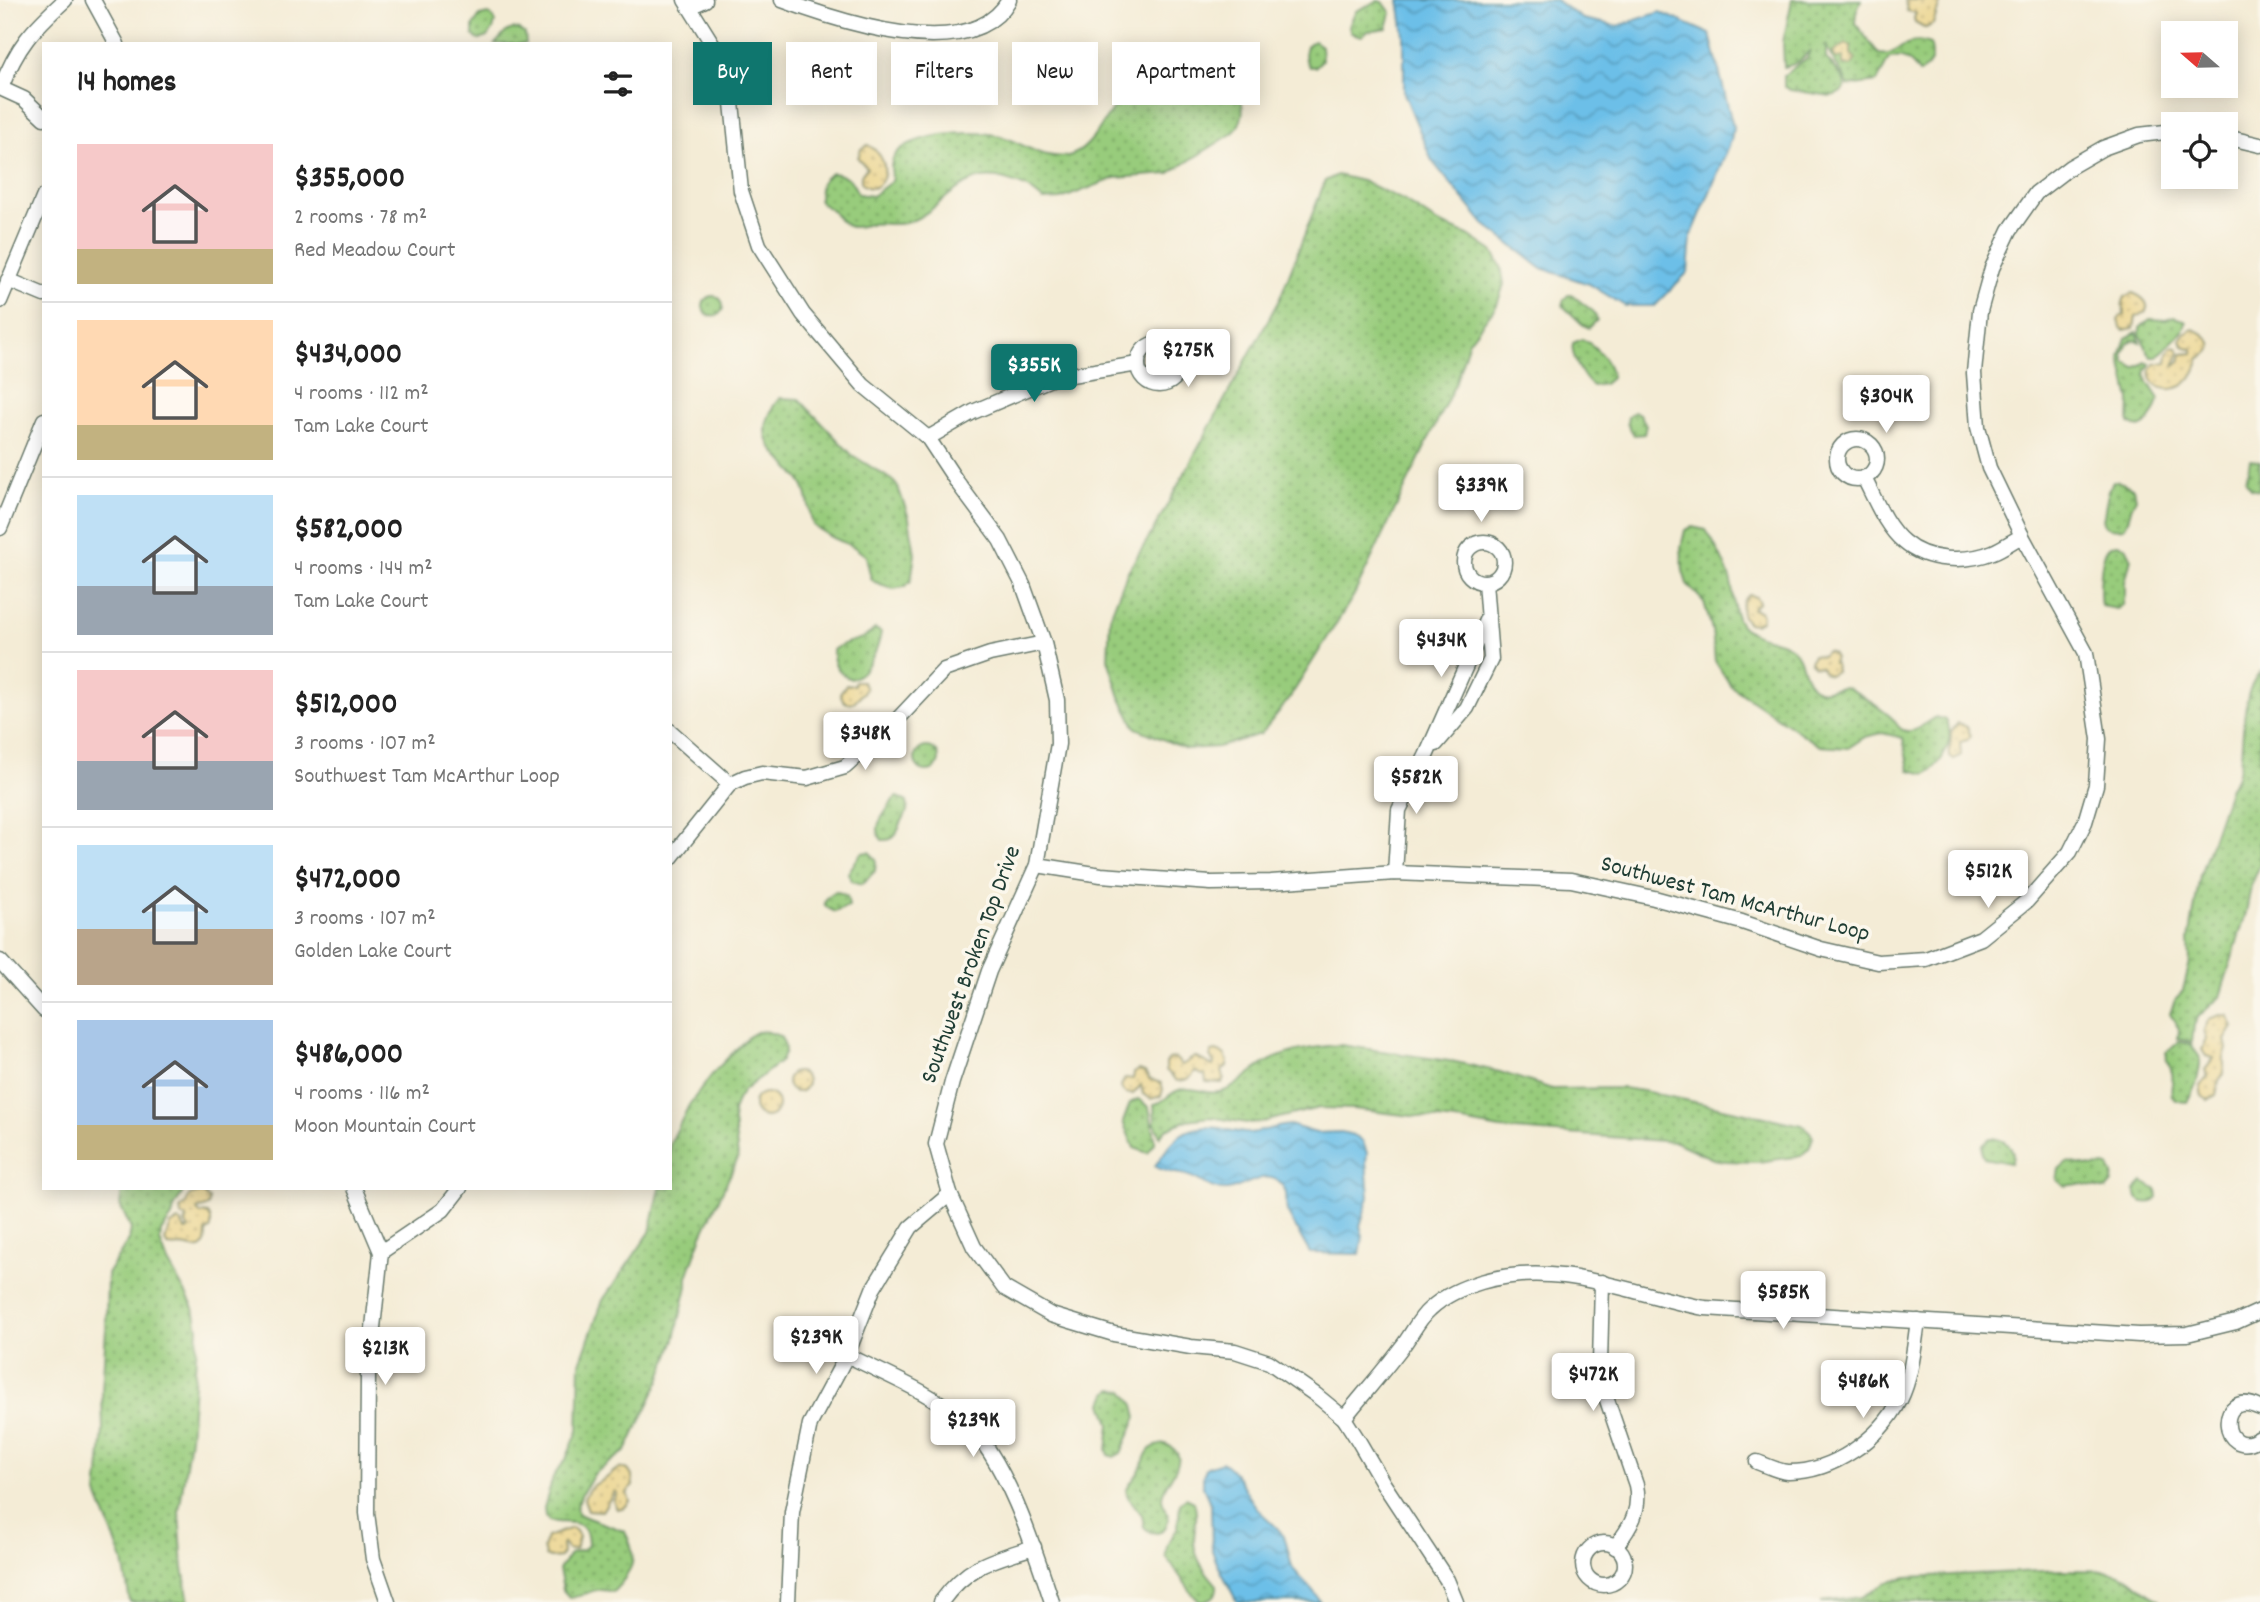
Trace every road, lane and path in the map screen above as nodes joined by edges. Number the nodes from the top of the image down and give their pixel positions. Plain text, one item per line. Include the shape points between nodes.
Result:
1 (65, 0) edge
2 (93, 0) edge
3 (705, 0) edge
4 (782, 0) edge
5 (1009, 0) edge
6 (688, 4) edge
7 (116, 42) edge
8 (1, 88) edge
9 (42, 116) edge
10 (2161, 132) edge
11 (2238, 140) edge
12 (2260, 145) edge
13 (42, 201) edge
14 (8, 280) junction
15 (42, 294) edge
16 (0, 301) edge
17 (1138, 364) dead end
18 (42, 425) edge
19 (928, 438) junction
20 (1864, 478) dead end
21 (0, 528) edge
22 (2022, 536) junction
23 (1485, 582) dead end
24 (1044, 643) junction
25 (672, 733) edge
26 (730, 784) junction
27 (672, 856) edge
28 (1037, 865) junction
29 (1395, 873) junction
30 (0, 961) edge
31 (42, 1008) edge
32 (355, 1190) edge
33 (458, 1190) edge
34 (950, 1194) junction
35 (381, 1252) junction
36 (1602, 1282) junction
37 (2260, 1311) edge
38 (1918, 1321) junction
39 (847, 1356) junction
40 (2260, 1408) edge
41 (1343, 1418) junction
42 (2260, 1438) edge
43 (1757, 1462) dead end
44 (1615, 1546) dead end
45 (1034, 1547) junction
46 (388, 1602) edge
47 (788, 1602) edge
48 (941, 1602) edge
49 (1052, 1602) edge
50 (1456, 1602) edge

1 - 8 street via 29,34
2 - 7 street
3 - 6 street
4 - 5 street via 851,23 917,35 979,28 1002,12
6 - 19 street, Southwest Broken Top Drive via 725,64 741,191 759,245 803,314 863,385
8 - 9 street via 24,99
10 - 22 street, Southwest Tam McArthur Loop via 2103,148 2036,193 2010,230 1992,268 1980,310 1974,373 1978,427 1989,468
11 - 12 street
13 - 14 street
14 - 15 street
14 - 16 street
17 - 19 street via 1053,378 973,412
18 - 21 street
19 - 24 street, Southwest Broken Top Drive via 1000,540
20 - 22 street via 1886,520 1903,542 1920,552 1946,559 1967,558 1993,552
22 - 29 street, Southwest Tam McArthur Loop via 2086,653 2099,739 2096,785 2070,852 2026,901 1981,938 1926,959 1878,962 1654,898 1571,880
23 - 29 street via 1488,616 1399,810
24 - 26 street via 944,670 845,767 807,778 762,773
24 - 28 street, Southwest Broken Top Drive via 1057,700 1058,744
25 - 26 street
26 - 27 street
28 - 29 street, Southwest Tam McArthur Loop via 1211,883
28 - 34 street, Southwest Broken Top Drive via 989,971 942,1119 936,1144
30 - 31 street
32 - 35 street
33 - 35 street via 443,1210
34 - 39 street via 911,1227 873,1289
34 - 41 street, Southwest Broken Top Drive via 974,1247 1004,1288 1051,1315 1114,1334 1235,1351 1269,1362
35 - 46 street via 368,1375 367,1513 373,1559
36 - 38 street via 1705,1308
36 - 41 street via 1556,1274 1501,1276 1456,1290 1428,1310
36 - 44 street via 1600,1364 1639,1499 1636,1515
37 - 38 street via 2187,1334
38 - 43 street via 1900,1399 1884,1424 1863,1444 1843,1457 1800,1472 1784,1472
39 - 45 street via 965,1421 992,1455
39 - 47 street via 810,1424 792,1512
40 - 42 street via 2240,1404 2227,1419 2233,1438 2242,1443
41 - 50 street, Southwest Broken Top Drive via 1447,1580
45 - 48 street via 989,1561 955,1582
45 - 49 street

